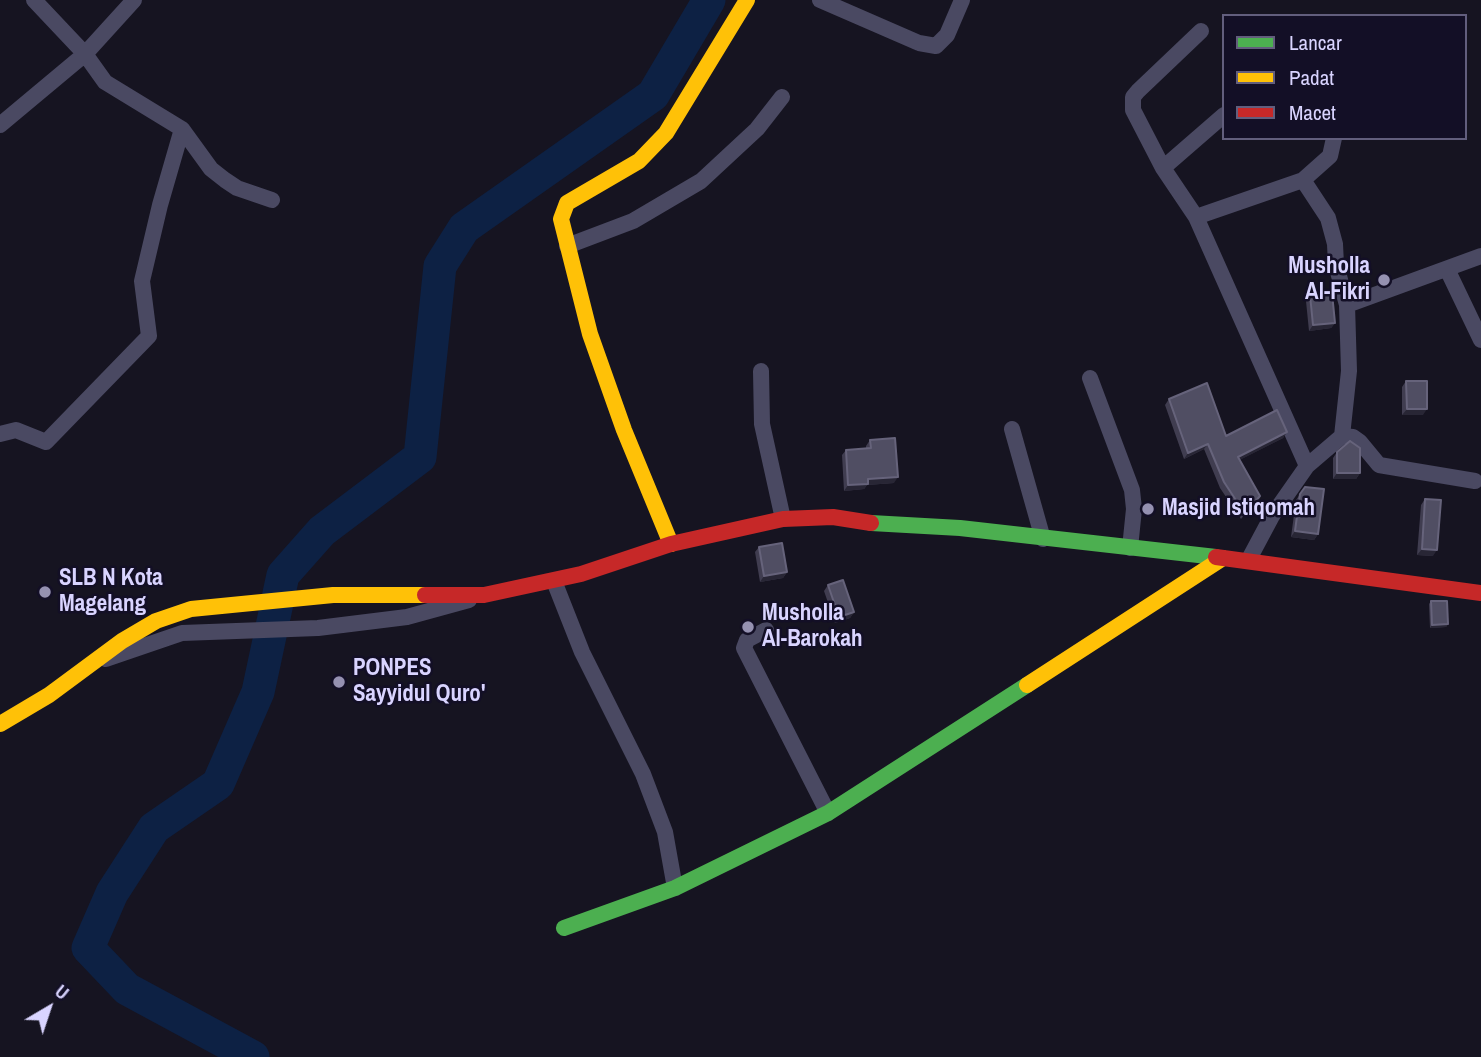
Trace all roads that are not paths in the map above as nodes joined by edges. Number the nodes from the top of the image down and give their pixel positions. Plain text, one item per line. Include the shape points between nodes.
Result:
1 (34, 0) edge
2 (134, 0) edge
3 (747, 0) edge
4 (820, 0) edge
5 (962, 0) edge
6 (1201, 31) dead end
7 (85, 54) junction
8 (782, 97) dead end
9 (1222, 117) edge
10 (0, 125) edge
11 (182, 129) junction
12 (1334, 140) edge
13 (1163, 168) junction
14 (1303, 180) junction
15 (272, 200) dead end
16 (1196, 217) junction
17 (567, 246) junction
18 (1481, 256) edge
19 (1447, 269) junction
20 (1347, 305) junction
21 (1481, 340) edge
22 (761, 371) dead end
23 (1090, 378) dead end
24 (1012, 429) dead end
25 (0, 434) edge
26 (1342, 436) junction
27 (1307, 466) junction
28 (1475, 481) dead end
29 (783, 519) junction
30 (1043, 540) junction
31 (671, 544) junction
32 (1130, 548) junction
33 (1223, 558) junction
34 (1248, 561) junction
35 (554, 581) junction
36 (1481, 593) edge
37 (484, 595) junction
38 (766, 630) dead end
39 (86, 666) junction
40 (0, 724) edge
41 (828, 813) junction
42 (675, 888) junction
43 (564, 928) dead end

1 - 7 street
2 - 7 street
3 - 17 street via 666,133 639,161 567,203 561,219
4 - 5 street via 936,46 947,35
6 - 13 street via 1133,97 1135,120
7 - 10 street
7 - 11 street via 105,82
8 - 17 street via 757,129 701,181 633,221
9 - 13 street
11 - 15 street via 225,180
11 - 25 street via 142,281 149,336 46,442 16,430
12 - 14 street via 1330,156
13 - 16 street
14 - 16 street
14 - 20 street via 1328,218
16 - 27 street
17 - 31 street via 590,334
18 - 19 street
19 - 20 street
19 - 21 street
20 - 26 street via 1349,371
22 - 29 street via 762,424
23 - 32 street via 1132,489
24 - 30 street
26 - 27 street
26 - 28 street via 1360,442 1379,465
27 - 34 street
29 - 30 street via 833,517
29 - 31 street
30 - 32 street
31 - 35 street
32 - 33 street
33 - 34 street
33 - 41 street
34 - 36 street
35 - 37 street
35 - 42 street via 582,652 643,774 665,832
37 - 39 street via 407,617 318,628 182,633
37 - 39 street via 333,595 191,609 156,621
38 - 41 street via 747,640 744,648
39 - 40 street
41 - 42 street
42 - 43 street

